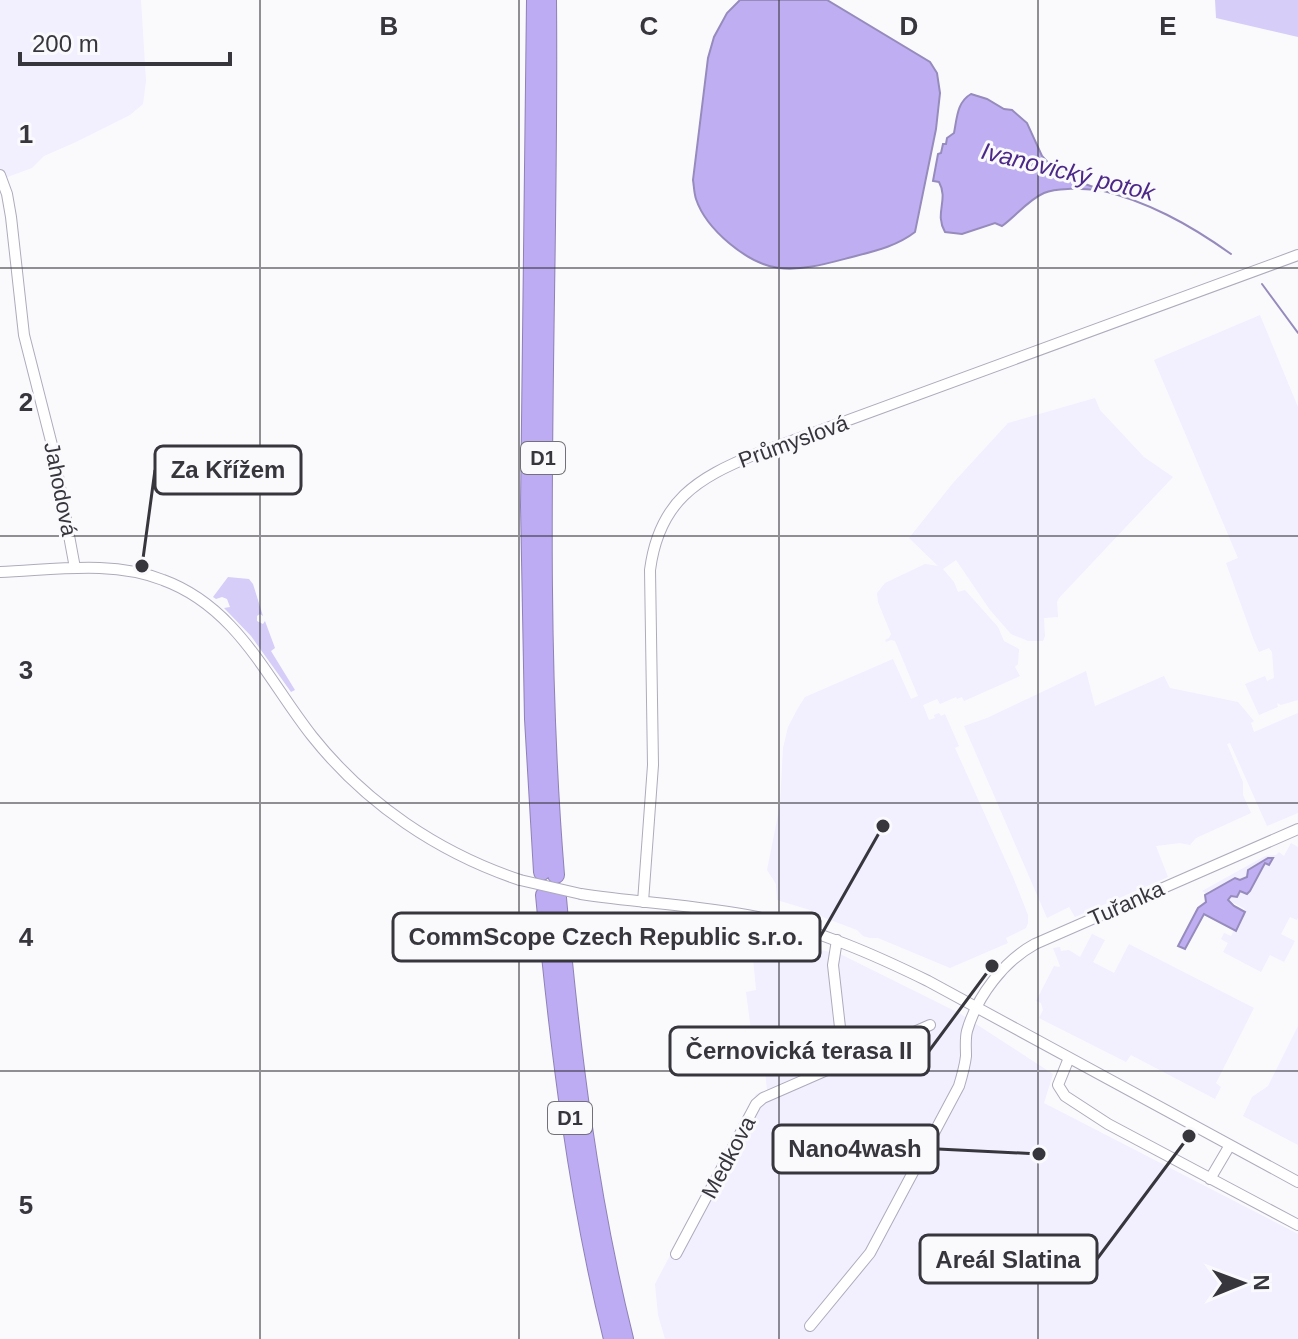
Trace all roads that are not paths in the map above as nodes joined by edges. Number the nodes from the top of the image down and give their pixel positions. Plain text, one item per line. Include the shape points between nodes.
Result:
1 (532, 0) edge
2 (548, 0) edge
3 (0, 175) edge
4 (1298, 255) edge
5 (75, 568) junction
6 (0, 572) edge
7 (1298, 829) edge
8 (643, 902) junction
9 (837, 940) junction
10 (977, 1008) junction
11 (930, 1025) dead end
12 (1069, 1058) junction
13 (844, 1063) junction
14 (1230, 1145) junction
15 (1210, 1179) junction
16 (1298, 1182) edge
17 (1298, 1225) edge
18 (676, 1254) dead end
19 (810, 1326) dead end
20 (612, 1339) edge
21 (625, 1339) edge

1 - 2 highway, D1 via 533,719 549,874 543,538
3 - 5 street, Jahodová via 11,217 24,335 51,439
4 - 8 street, Průmyslová via 745,459 715,471 689,491 662,528 650,570 654,749
5 - 6 street
5 - 8 street, bridge via 154,576 205,602 245,642 313,738 362,789 424,836 520,880
7 - 10 street, Tuřanka via 1033,945 1010,961
8 - 9 street via 754,916
9 - 10 street
9 - 13 street via 833,965
10 - 12 street
10 - 19 street, Tuřanka via 967,1032 959,1086 870,1253
11 - 13 street, Medkova
12 - 14 street
12 - 15 street via 1058,1085 1065,1096
13 - 18 street, Medkova via 756,1104
14 - 15 street
14 - 16 street
15 - 17 street
20 - 21 highway, D1 via 570,1116 556,1009 551,896 585,1127

